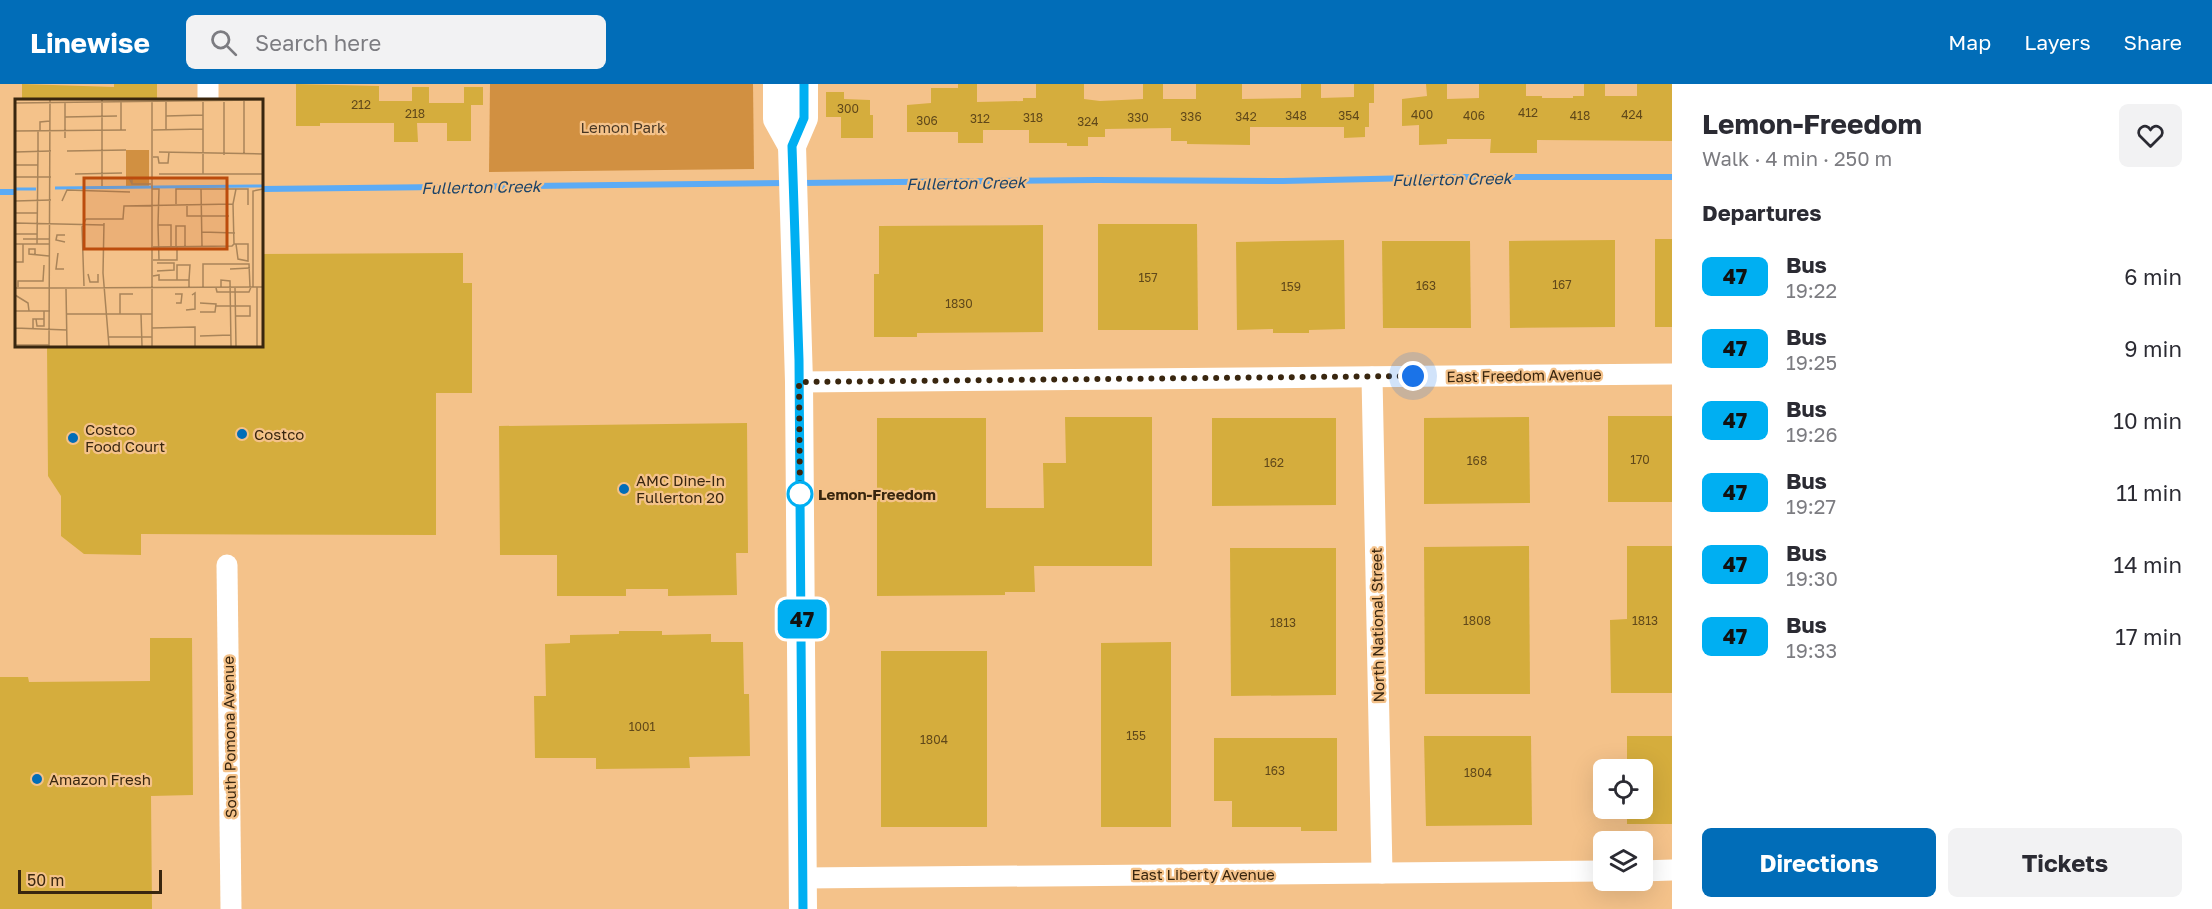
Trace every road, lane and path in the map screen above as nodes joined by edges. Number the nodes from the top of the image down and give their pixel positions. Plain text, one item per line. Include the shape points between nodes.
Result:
1 (777, 84) edge
2 (804, 84) edge
3 (793, 155) junction
4 (1672, 374) edge
5 (1372, 376) junction
6 (799, 382) junction
7 (227, 565) dead end
8 (1672, 870) edge
9 (1593, 871) edge
10 (1653, 871) edge
11 (1382, 873) junction
12 (803, 878) junction
13 (231, 909) edge
14 (803, 909) edge

1 - 3 street via 777,119
2 - 3 street via 804,118
3 - 6 street
4 - 5 street, East Freedom Avenue
5 - 6 street, East Freedom Avenue
5 - 11 street, North National Street
6 - 12 street
7 - 13 street, South Pomona Avenue
8 - 10 street
9 - 11 street, East Liberty Avenue
11 - 12 street, East Liberty Avenue
12 - 14 street

